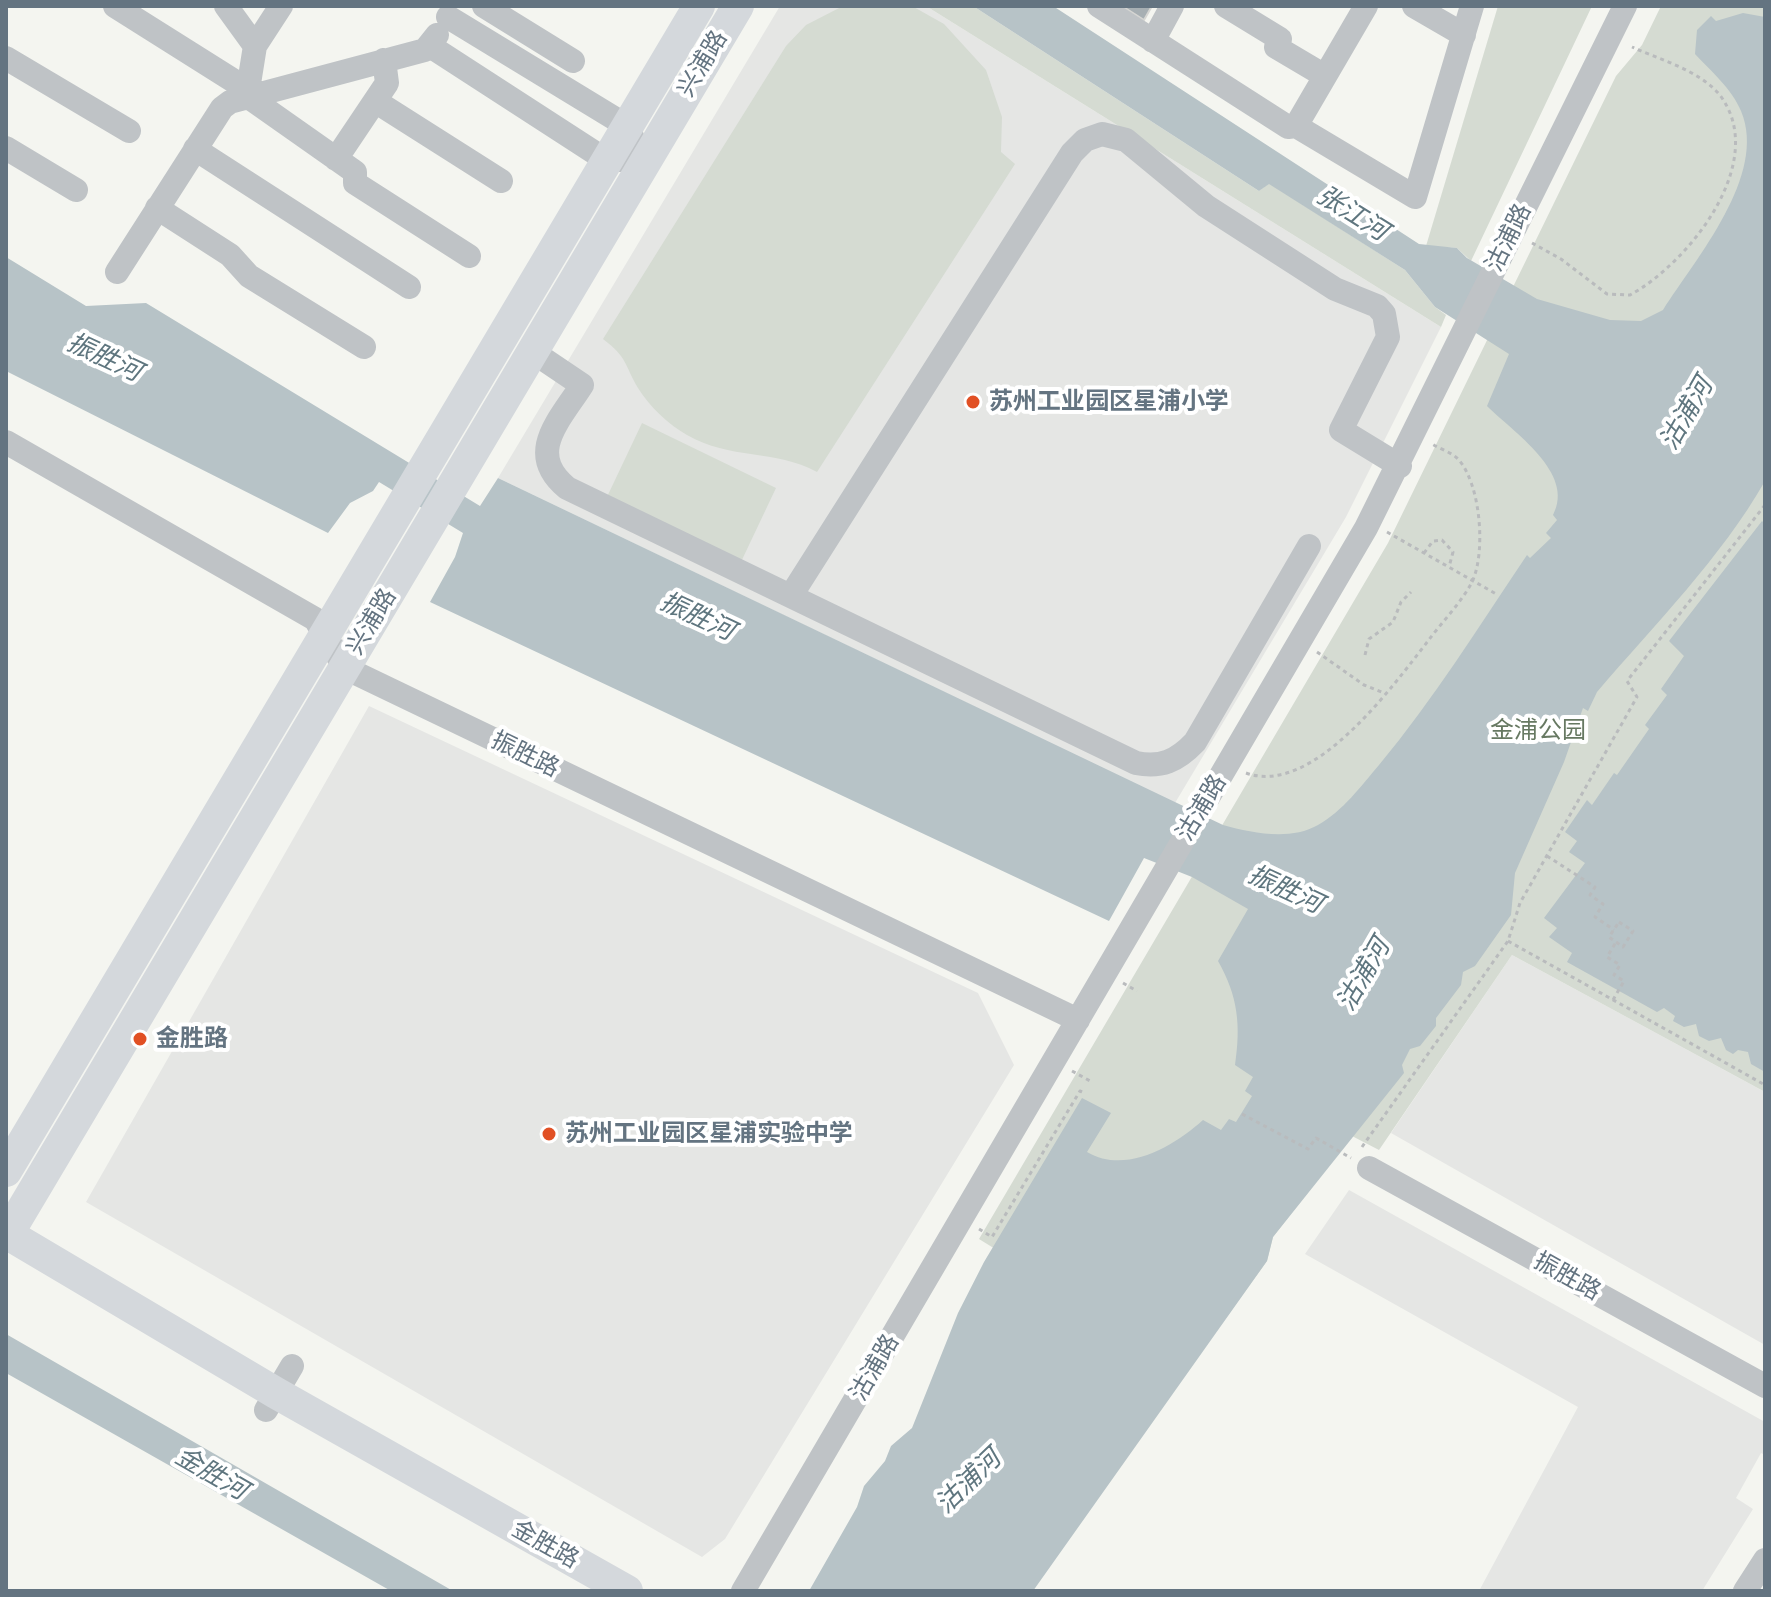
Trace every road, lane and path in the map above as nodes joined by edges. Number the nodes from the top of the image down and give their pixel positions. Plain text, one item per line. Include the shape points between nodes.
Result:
1 (115, 6) edge
2 (226, 6) edge
3 (281, 6) edge
4 (484, 6) edge
5 (699, 6) edge
6 (738, 6) edge
7 (1099, 6) edge
8 (1172, 6) edge
9 (1226, 6) edge
10 (1414, 6) edge
11 (1472, 6) edge
12 (1625, 6) edge
13 (1362, 8) edge
14 (449, 12) edge
15 (1464, 35) junction
16 (1153, 41) junction
17 (255, 46) junction
18 (430, 46) junction
19 (1632, 47) dead end
20 (6, 58) edge
21 (384, 60) junction
22 (573, 61) dead end
23 (1325, 76) junction
24 (247, 96) junction
25 (375, 101) junction
26 (627, 126) junction
27 (1296, 126) junction
28 (129, 131) dead end
29 (6, 148) edge
30 (195, 149) junction
31 (336, 159) junction
32 (606, 160) junction
33 (645, 161) junction
34 (501, 181) dead end
35 (76, 190) dead end
36 (157, 208) junction
37 (1529, 241) dead end
38 (469, 256) dead end
39 (117, 272) dead end
40 (409, 287) dead end
41 (364, 347) dead end
42 (533, 352) junction
43 (6, 442) edge
44 (1432, 444) dead end
45 (1400, 466) junction
46 (1765, 505) edge
47 (1387, 532) dead end
48 (1309, 546) dead end
49 (1424, 553) junction
50 (1449, 567) junction
51 (1472, 581) junction
52 (1411, 592) dead end
53 (792, 594) junction
54 (1498, 595) dead end
55 (327, 637) junction
56 (1317, 652) dead end
57 (1365, 655) dead end
58 (345, 668) junction
59 (1384, 693) junction
60 (1246, 773) dead end
61 (1547, 856) junction
62 (1614, 930) junction
63 (1508, 941) junction
64 (1616, 942) junction
65 (1123, 983) dead end
66 (1137, 991) dead end
67 (1613, 1000) junction
68 (1078, 1020) junction
69 (1072, 1071) dead end
70 (1092, 1082) dead end
71 (1765, 1085) edge
72 (1085, 1093) dead end
73 (1242, 1114) dead end
74 (1365, 1157) junction
75 (6, 1171) edge
76 (979, 1229) dead end
77 (6, 1241) edge
78 (1765, 1386) edge
79 (278, 1390) junction
80 (1765, 1560) edge
81 (588, 1591) edge
82 (627, 1591) edge
83 (743, 1591) edge
84 (1745, 1591) edge

1 - 24 street via 234,81
2 - 17 street
3 - 17 street
4 - 22 street
5 - 26 main road, 兴浦路
6 - 33 main road, 兴浦路
7 - 16 street
8 - 16 street
9 - 23 street via 1280,39 1276,47
10 - 15 street
11 - 15 street
12 - 45 street, 沽浦路
13 - 23 street
14 - 18 street
14 - 26 street
15 - 27 street via 1415,197
16 - 27 street via 1288,127
17 - 24 street
18 - 21 street
18 - 32 street
19 - 37 path via 1709,84 1728,107 1738,145 1725,190 1688,251 1630,295 1607,294
20 - 28 street
21 - 24 street
21 - 25 street via 387,83
23 - 27 street
24 - 30 street via 222,108
24 - 31 street
25 - 31 street
25 - 34 street
26 - 32 main road, 兴浦路
26 - 33 street
29 - 35 street
30 - 36 street
30 - 40 street
31 - 38 street via 355,172 355,183
32 - 33 street
32 - 55 main road, 兴浦路
33 - 42 main road, 兴浦路
36 - 39 street
36 - 41 street via 230,255 249,276
42 - 53 street via 582,385 546,445 553,477
42 - 58 main road, 兴浦路
43 - 55 street via 315,619
44 - 51 path via 1460,461 1475,492 1478,553
45 - 53 street via 1341,430 1388,337 1377,306 1335,289 1206,206 1126,140 1102,134 1085,140 1072,153
45 - 68 street, 沽浦路
46 - 61 path via 1627,681 1637,697
47 - 49 path
48 - 53 street via 1195,742 1182,756 1153,767
49 - 50 path
49 - 50 path via 1433,541 1442,540 1453,552
50 - 51 path
51 - 54 path
51 - 59 path
52 - 57 path via 1393,622 1369,639
55 - 58 street
55 - 75 main road, 兴浦路
56 - 59 path
58 - 68 street, 振胜路
58 - 77 main road, 兴浦路
59 - 60 path via 1338,743 1305,766 1270,778
61 - 62 path via 1595,887 1590,895 1603,904 1595,917
61 - 63 path via 1520,903
62 - 64 path via 1609,937
62 - 64 path via 1619,922 1633,931 1623,947
63 - 67 path
63 - 74 path
64 - 67 path via 1607,957 1620,965 1614,975 1624,981
65 - 66 path
67 - 71 path
68 - 83 street, 沽浦路
69 - 70 path
72 - 76 path via 1080,1091 992,1237
73 - 74 path via 1308,1149 1316,1138
74 - 78 street, 振胜路
77 - 79 main road, 金胜路
79 - 81 main road, 金胜路
79 - 82 main road, 金胜路
80 - 84 street

